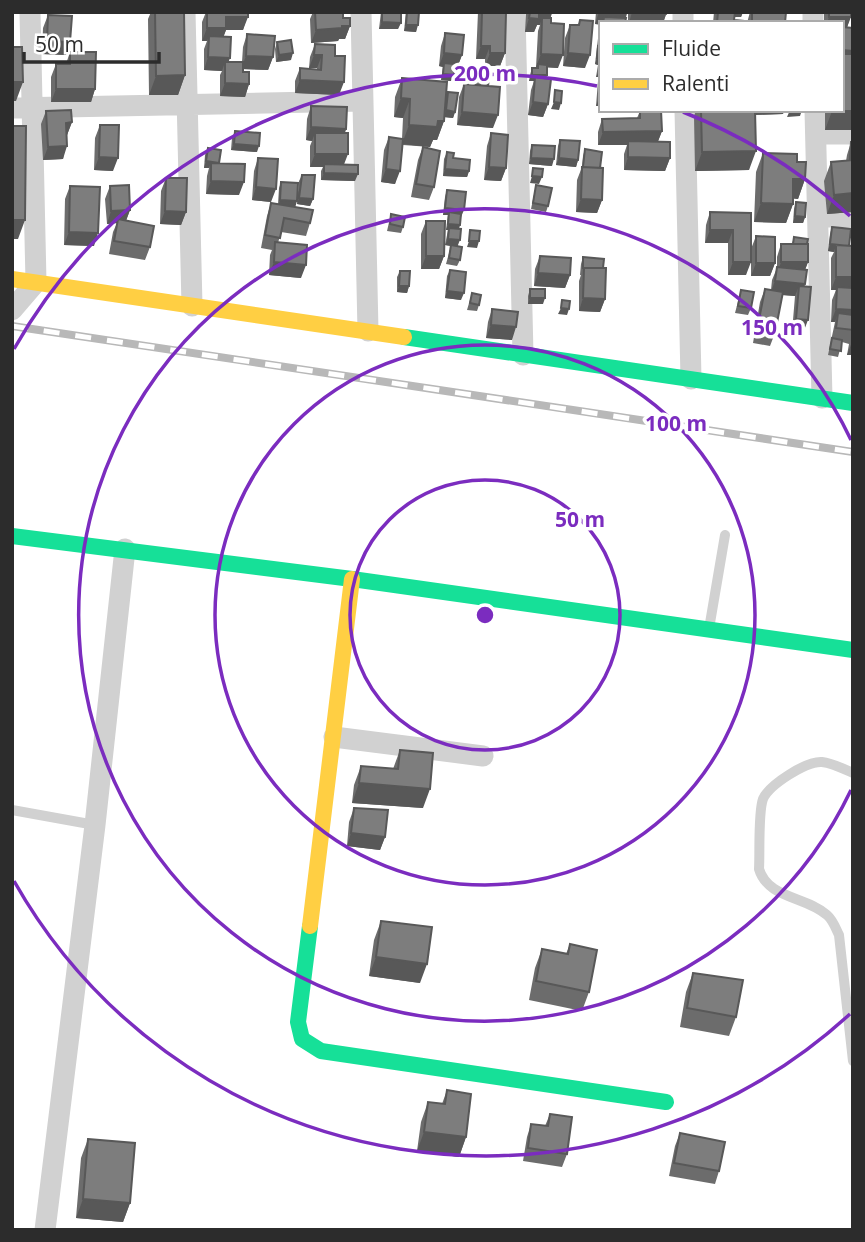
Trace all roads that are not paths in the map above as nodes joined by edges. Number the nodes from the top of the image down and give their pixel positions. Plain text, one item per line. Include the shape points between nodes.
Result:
1 (30, 12) edge
2 (186, 12) edge
3 (361, 12) edge
4 (515, 12) edge
5 (363, 101) junction
6 (188, 104) junction
7 (22, 108) edge
8 (685, 112) edge
9 (815, 112) edge
10 (816, 134) junction
11 (853, 134) edge
12 (818, 217) junction
13 (853, 217) edge
14 (12, 279) edge
15 (36, 282) junction
16 (192, 306) junction
17 (12, 310) edge
18 (368, 331) junction
19 (523, 355) junction
20 (691, 379) junction
21 (822, 398) junction
22 (853, 403) edge
23 (725, 535) dead end
24 (12, 536) edge
25 (125, 549) junction
26 (352, 579) junction
27 (709, 630) junction
28 (853, 650) edge
29 (334, 737) junction
30 (483, 756) dead end
31 (853, 773) edge
32 (12, 810) edge
33 (95, 825) junction
34 (853, 1061) edge
35 (666, 1102) dead end
36 (45, 1230) edge

1 - 7 street
2 - 6 street
3 - 5 street
4 - 19 street
5 - 6 street
5 - 18 street
6 - 7 street
6 - 16 street
7 - 15 street
8 - 20 street
9 - 10 street
10 - 11 street
10 - 12 street
12 - 13 street
12 - 21 street
14 - 15 main road
15 - 16 main road
15 - 17 street
16 - 18 main road
18 - 19 main road
19 - 20 main road
20 - 21 main road
21 - 22 main road
23 - 27 lane
24 - 25 main road
25 - 26 main road
25 - 33 street
26 - 27 main road
26 - 29 main road
27 - 28 main road
29 - 30 street
29 - 35 main road via 298,1022 302,1039 321,1051
31 - 34 lane via 822,762 808,765 770,790 763,800 759,869 769,887 829,916 839,935
32 - 33 lane
33 - 36 street

